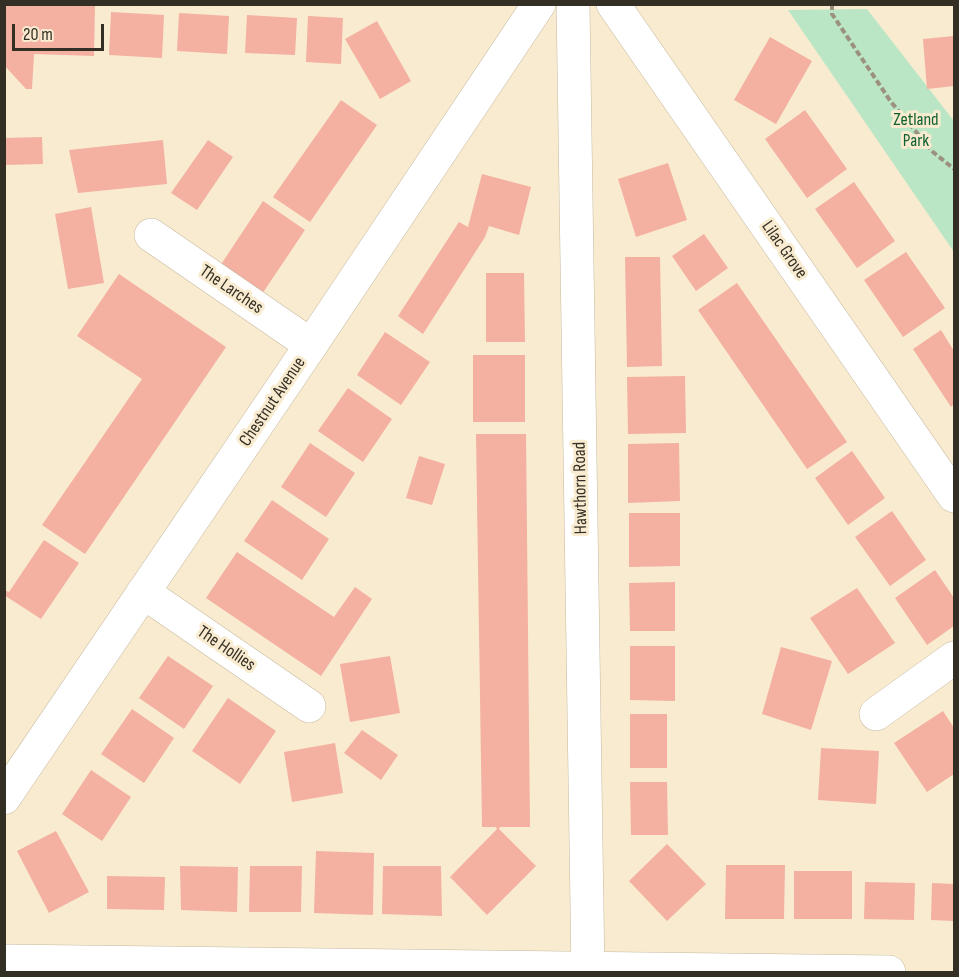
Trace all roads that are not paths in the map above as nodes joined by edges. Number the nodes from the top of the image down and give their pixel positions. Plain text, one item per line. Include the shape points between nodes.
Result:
1 (539, 4) edge
2 (573, 4) edge
3 (613, 4) edge
4 (151, 235) dead end
5 (311, 345) junction
6 (954, 496) edge
7 (143, 592) junction
8 (954, 658) edge
9 (309, 706) dead end
10 (876, 714) dead end
11 (4, 798) edge
12 (4, 961) edge
13 (588, 970) edge
14 (890, 972) edge

1 - 5 street, Chestnut Avenue
2 - 13 street, Hawthorn Road
3 - 6 street, Lilac Grove
4 - 5 street, The Larches
5 - 7 street, Chestnut Avenue
7 - 9 street, The Hollies
7 - 11 street, Chestnut Avenue
8 - 10 street
12 - 13 street
13 - 14 street

